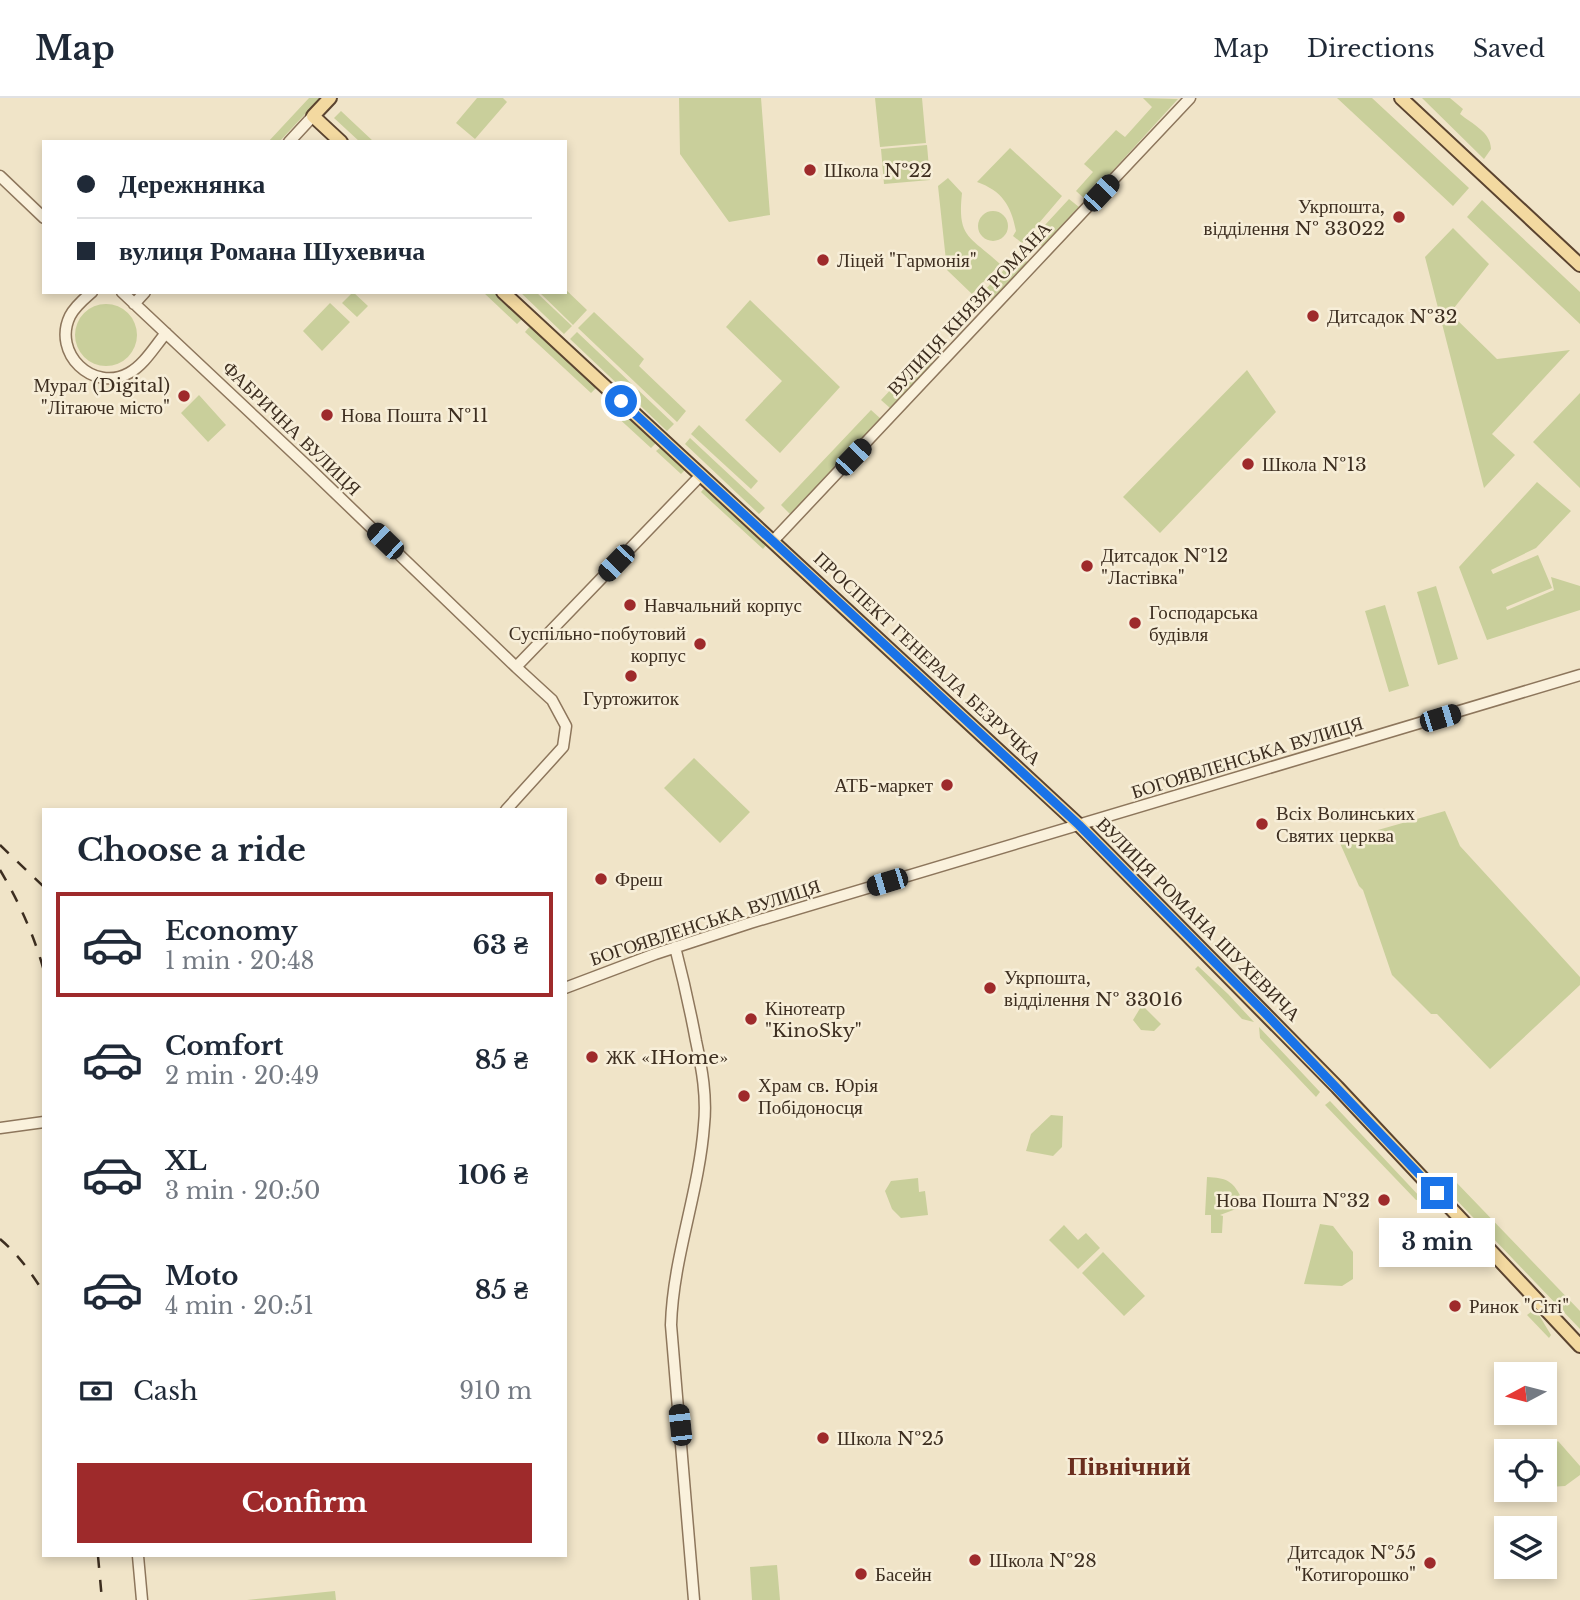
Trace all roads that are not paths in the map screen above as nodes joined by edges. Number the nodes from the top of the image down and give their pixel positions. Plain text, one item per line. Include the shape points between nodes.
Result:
1 (330, 98) edge
2 (1190, 98) edge
3 (1401, 98) edge
4 (313, 116) junction
5 (291, 140) edge
6 (339, 140) edge
7 (0, 176) edge
8 (42, 216) edge
9 (1580, 265) edge
10 (90, 294) edge
11 (124, 294) edge
12 (143, 294) edge
13 (505, 294) edge
14 (134, 304) junction
15 (166, 333) junction
16 (701, 475) junction
17 (773, 541) junction
18 (516, 667) junction
19 (1580, 676) edge
20 (508, 808) edge
21 (1079, 825) junction
22 (675, 947) junction
23 (567, 987) edge
24 (42, 1122) edge
25 (0, 1128) edge
26 (1580, 1346) edge
27 (138, 1557) edge
28 (142, 1600) edge
29 (694, 1600) edge

1 - 4 main road
2 - 17 street, ВУЛИЦЯ КНЯЗЯ РОМАНА
3 - 9 main road
4 - 5 street
4 - 6 main road
7 - 8 street
10 - 15 street via 74,310 66,331 67,346 83,371 104,379 126,375
11 - 14 street, ФАБРИЧНА ВУЛИЦЯ
12 - 14 street
13 - 16 main road, ПРОСПЕКТ ГЕНЕРАЛА БЕЗРУЧКА
14 - 15 street, ФАБРИЧНА ВУЛИЦЯ
15 - 18 street, ФАБРИЧНА ВУЛИЦЯ
16 - 17 main road, ПРОСПЕКТ ГЕНЕРАЛА БЕЗРУЧКА
16 - 18 street
17 - 21 main road, ПРОСПЕКТ ГЕНЕРАЛА БЕЗРУЧКА
18 - 20 street, ФАБРИЧНА ВУЛИЦЯ via 552,699 566,726 563,747
19 - 21 street, БОГОЯВЛЕНСЬКА ВУЛИЦЯ
21 - 22 street, БОГОЯВЛЕНСЬКА ВУЛИЦЯ
21 - 26 main road, ВУЛИЦЯ РОМАНА ШУХЕВИЧА via 1320,1069
22 - 23 street, БОГОЯВЛЕНСЬКА ВУЛИЦЯ
22 - 29 street via 705,1095 705,1125 674,1279 671,1325
24 - 25 street
27 - 28 street

